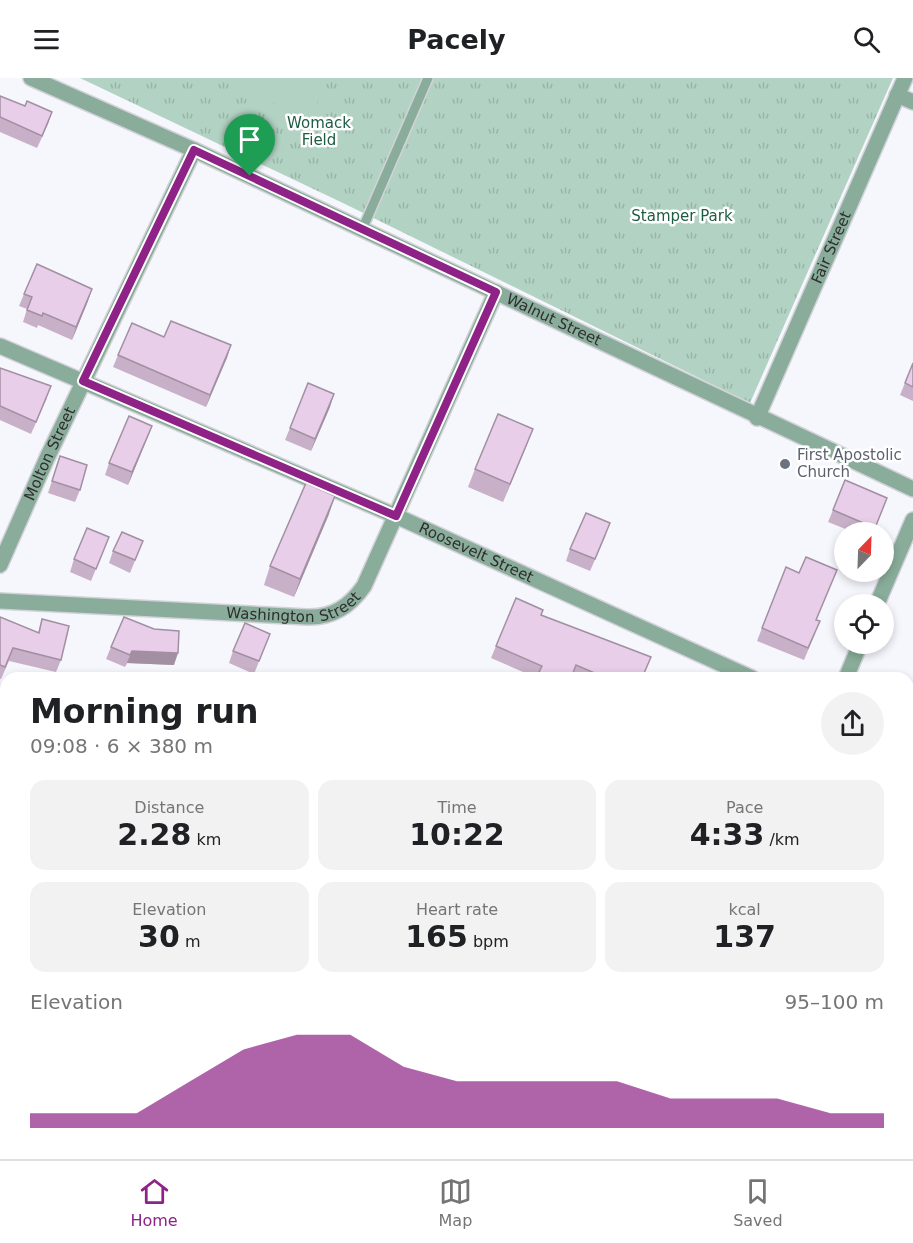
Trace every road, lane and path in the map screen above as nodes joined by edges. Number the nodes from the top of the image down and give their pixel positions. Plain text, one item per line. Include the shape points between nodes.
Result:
1 (31, 78) edge
2 (428, 78) edge
3 (905, 78) edge
4 (897, 95) junction
5 (913, 102) edge
6 (194, 150) junction
7 (362, 230) junction
8 (496, 292) junction
9 (0, 346) edge
10 (83, 381) junction
11 (757, 417) junction
12 (913, 489) edge
13 (396, 516) junction
14 (913, 520) edge
15 (0, 565) edge
16 (881, 594) edge
17 (0, 601) edge
18 (856, 654) edge
19 (739, 672) edge
20 (848, 672) edge

1 - 6 street, Walnut Street
2 - 7 lane
3 - 4 street, Fair Street
4 - 5 street
4 - 11 street, Fair Street
6 - 7 street, Walnut Street
6 - 10 street, Molton Street
7 - 8 street, Walnut Street
8 - 11 street, Walnut Street
8 - 13 street, Washington Street
9 - 10 street, Roosevelt Street
10 - 13 street, Roosevelt Street
10 - 15 street, Molton Street
11 - 12 street, Walnut Street
13 - 17 street, Washington Street via 357,595 338,611 322,617
13 - 19 street, Roosevelt Street
14 - 16 street
18 - 20 street

